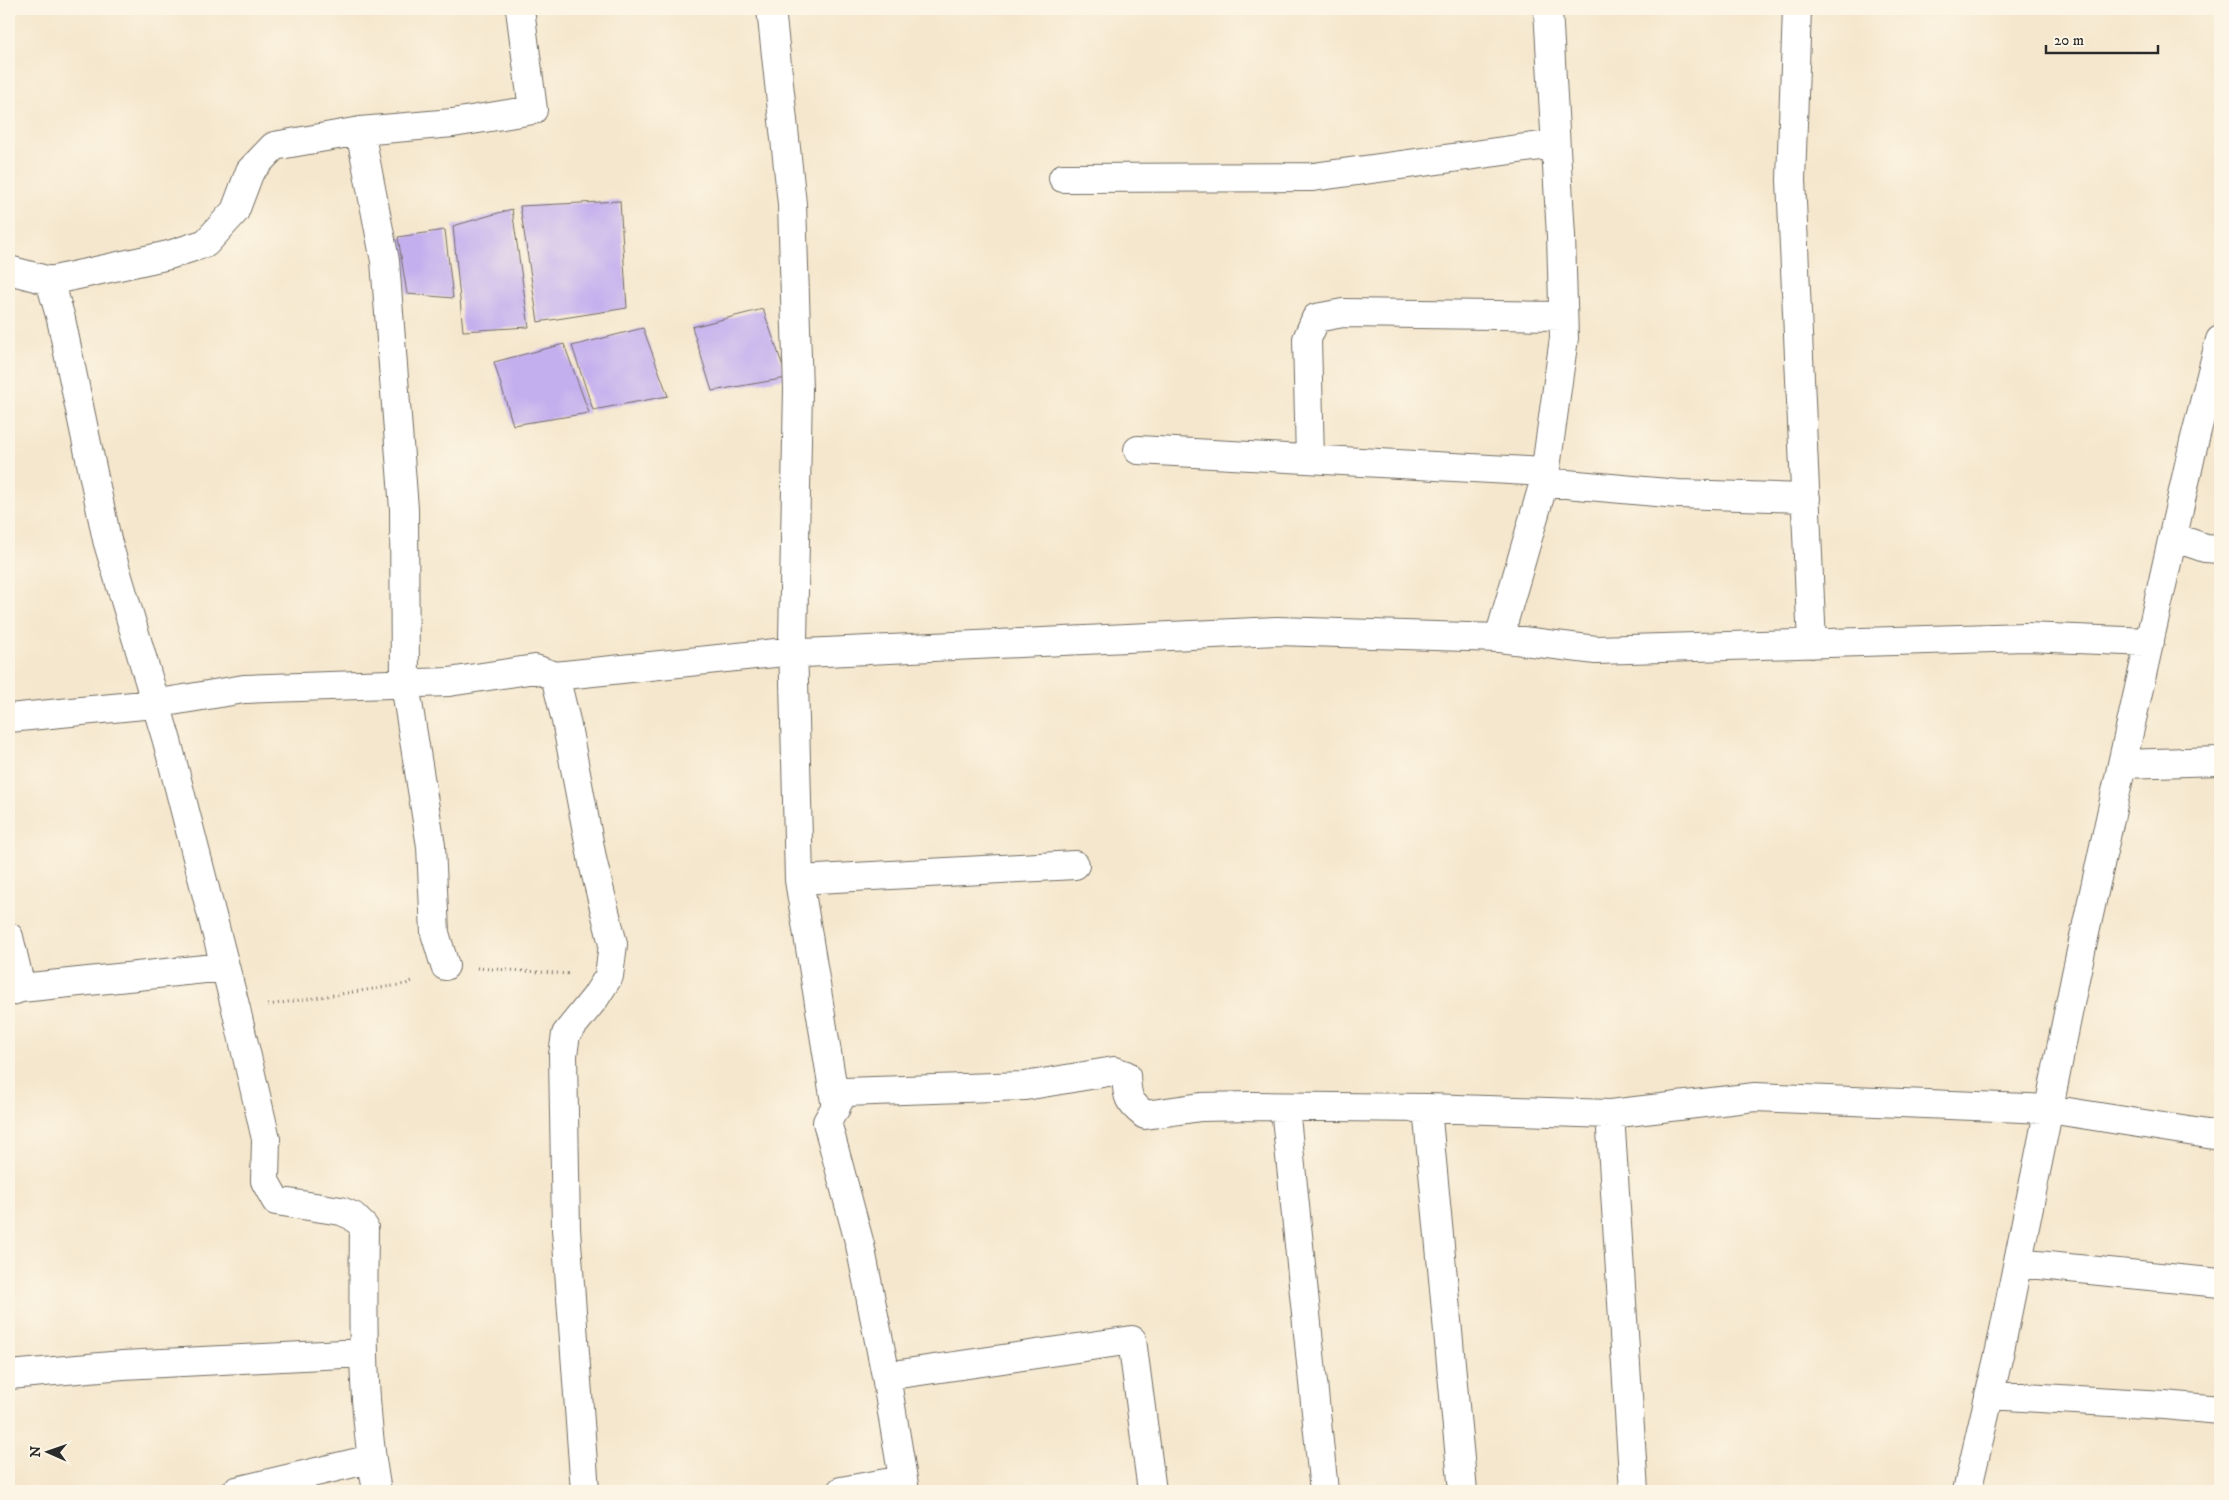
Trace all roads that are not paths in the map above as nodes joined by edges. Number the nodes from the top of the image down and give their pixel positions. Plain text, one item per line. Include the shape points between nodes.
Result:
1 (520, 9) edge
2 (771, 9) edge
3 (1548, 9) edge
4 (1797, 9) edge
5 (360, 132) junction
6 (1555, 144) junction
7 (1062, 178) dead end
8 (9, 270) edge
9 (50, 281) junction
10 (1563, 316) junction
11 (2220, 340) edge
12 (1138, 450) dead end
13 (1310, 459) junction
14 (1544, 477) junction
15 (1806, 498) junction
16 (2174, 537) junction
17 (2220, 549) edge
18 (1499, 638) junction
19 (2150, 642) junction
20 (1812, 644) junction
21 (794, 650) junction
22 (555, 676) junction
23 (405, 684) junction
24 (154, 704) junction
25 (9, 718) edge
26 (2220, 761) edge
27 (2122, 764) junction
28 (1075, 865) dead end
29 (799, 880) junction
30 (9, 937) edge
31 (444, 966) road end
32 (224, 967) junction
33 (15, 990) edge
34 (1285, 1107) junction
35 (836, 1108) junction
36 (1427, 1108) junction
37 (2049, 1109) junction
38 (1610, 1114) junction
39 (2220, 1136) edge
40 (2018, 1263) junction
41 (2220, 1283) edge
42 (363, 1353) junction
43 (9, 1375) edge
44 (886, 1376) junction
45 (1989, 1395) junction
46 (2220, 1410) edge
47 (371, 1460) junction
48 (904, 1486) edge
49 (236, 1491) edge
50 (377, 1491) edge
51 (585, 1491) edge
52 (841, 1491) edge
53 (1152, 1491) edge
54 (1324, 1491) edge
55 (1463, 1491) edge
56 (1634, 1491) edge
57 (1967, 1491) edge

1 - 5 street via 532,110 453,123
2 - 21 street via 793,214 798,389
3 - 6 street
4 - 15 street via 1791,180
5 - 9 street via 274,146 250,171 235,211 206,243 169,255
5 - 23 street via 385,261 404,509
6 - 7 street via 1313,177
6 - 10 street
8 - 9 street
9 - 24 street via 61,319 107,540
10 - 13 street via 1343,314 1316,318 1308,339
10 - 14 street via 1564,338
11 - 16 street
12 - 13 street
13 - 14 street
14 - 15 street via 1678,494
14 - 18 street
15 - 20 street
16 - 17 street via 2205,548
16 - 19 street
18 - 20 street via 1596,650
18 - 21 street via 1277,631 804,653
19 - 20 street via 2025,637
19 - 27 street
21 - 22 street
21 - 29 street
22 - 23 street via 535,669 449,682
22 - 51 street via 613,944 609,976 566,1034 563,1055 566,1229
23 - 24 street via 244,689
23 - 31 street via 431,846 435,933
24 - 25 street
24 - 32 street via 167,741
26 - 27 street
27 - 37 street
28 - 29 street
29 - 35 street
30 - 33 street
32 - 33 street
32 - 42 street via 266,1139 264,1181 276,1201 341,1210 364,1227
34 - 35 street via 1201,1107 1145,1115 1132,1105 1127,1095 1126,1076 1114,1071 1025,1086 844,1092
34 - 36 street
34 - 54 street
35 - 44 street via 827,1122 860,1245
36 - 38 street
36 - 55 street
37 - 38 street via 1755,1098
37 - 39 street
37 - 40 street
38 - 56 street
40 - 41 street
40 - 45 street
42 - 43 street via 122,1365
42 - 47 street
44 - 48 street
44 - 53 street via 1132,1340
45 - 46 street
45 - 57 street
47 - 49 street
47 - 50 street
48 - 52 street

